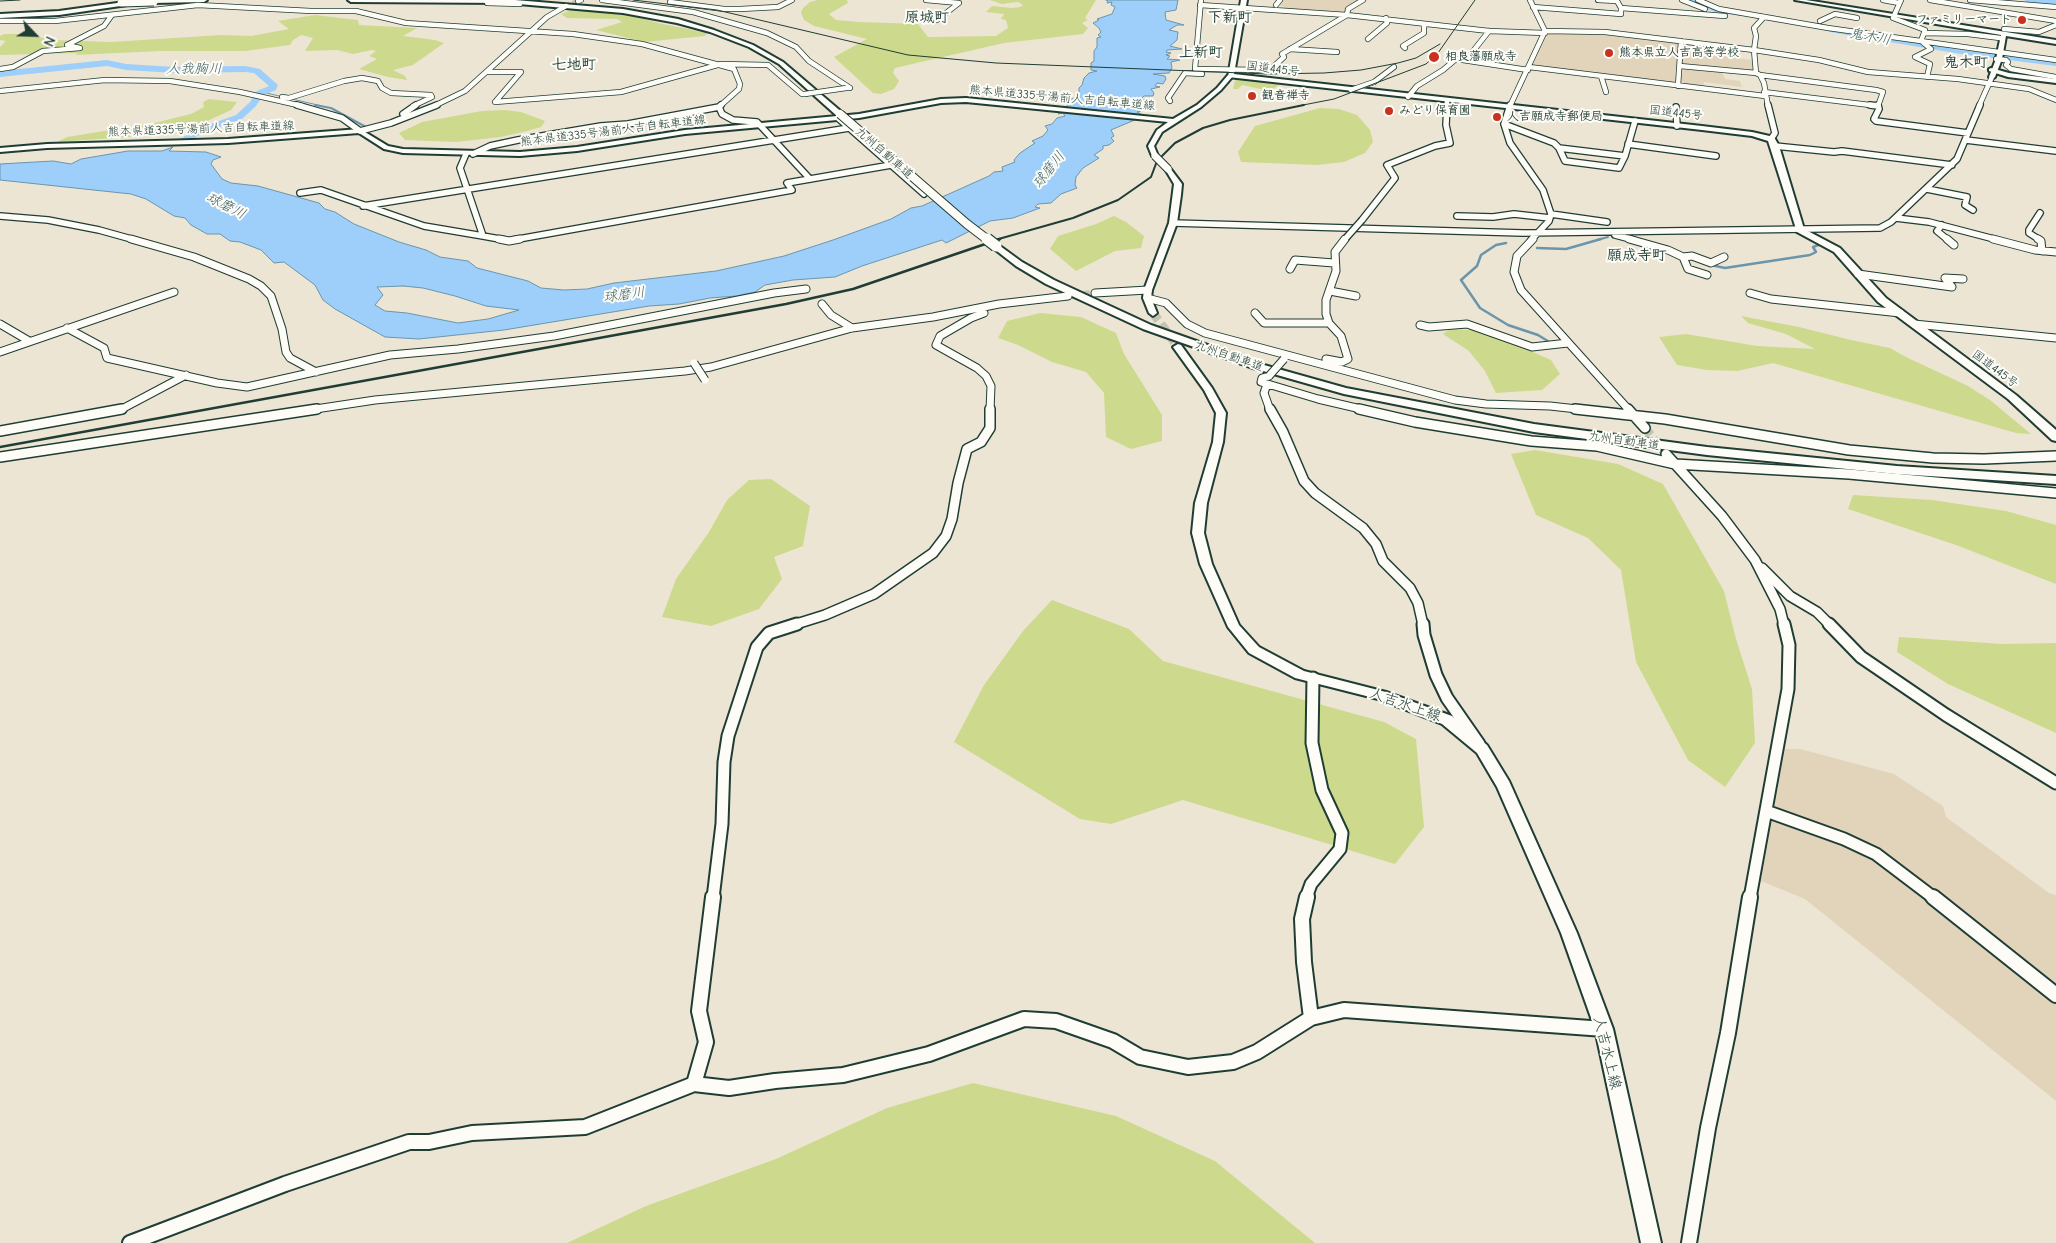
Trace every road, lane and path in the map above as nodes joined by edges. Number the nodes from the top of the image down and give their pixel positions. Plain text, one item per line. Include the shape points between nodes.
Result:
1 (147, 0) edge
2 (166, 0) edge
3 (204, 0) edge
4 (350, 0) edge
5 (364, 0) edge
6 (494, 0) edge
7 (524, 0) edge
8 (602, 0) edge
9 (792, 0) edge
10 (926, 0) edge
11 (1214, 0) edge
12 (1280, 0) edge
13 (1363, 0) edge
14 (1530, 0) edge
15 (1562, 0) edge
16 (1598, 0) edge
17 (1682, 0) edge
18 (1697, 0) edge
19 (1796, 0) edge
20 (1883, 0) edge
21 (1930, 0) edge
22 (1970, 0) edge
23 (157, 1) edge
24 (666, 1) dead end
25 (429, 2) dead end
26 (1201, 2) edge
27 (1900, 2) edge
28 (2008, 2) edge
29 (125, 3) junction
30 (1244, 3) edge
31 (551, 4) junction
32 (64, 5) dead end
33 (1276, 5) dead end
34 (1214, 6) junction
35 (26, 7) dead end
36 (1533, 7) junction
37 (2056, 7) edge
38 (1621, 8) junction
39 (1565, 9) junction
40 (2004, 12) junction
41 (112, 15) junction
42 (1347, 15) junction
43 (0, 16) edge
44 (1894, 16) junction
45 (1386, 18) junction
46 (1747, 18) junction
47 (1857, 18) dead end
48 (1762, 19) junction
49 (937, 20) dead end
50 (1789, 21) junction
51 (1820, 21) junction
52 (0, 22) edge
53 (1834, 22) dead end
54 (2056, 23) edge
55 (1424, 24) junction
56 (1840, 24) dead end
57 (1846, 24) dead end
58 (2047, 29) junction
59 (532, 31) junction
60 (1489, 31) junction
61 (2056, 31) edge
62 (1545, 32) junction
63 (1925, 33) junction
64 (2002, 33) junction
65 (1368, 39) dead end
66 (1681, 41) junction
67 (1921, 41) junction
68 (2056, 42) edge
69 (1405, 48) dead end
70 (1290, 49) junction
71 (1754, 50) junction
72 (1337, 52) dead end
73 (2000, 56) junction
74 (1466, 60) junction
75 (2056, 61) edge
76 (720, 64) junction
77 (1680, 66) junction
78 (1394, 67) dead end
79 (1528, 69) junction
80 (1856, 69) junction
81 (0, 70) edge
82 (487, 72) junction
83 (1232, 73) junction
84 (2009, 73) junction
85 (1758, 74) junction
86 (1859, 75) dead end
87 (1601, 76) junction
88 (1927, 77) junction
89 (1991, 79) junction
90 (2056, 80) edge
91 (1862, 82) dead end
92 (1678, 86) junction
93 (1866, 88) junction
94 (1351, 90) junction
95 (0, 91) edge
96 (267, 92) dead end
97 (1606, 92) dead end
98 (1765, 94) junction
99 (1408, 96) junction
100 (2056, 100) edge
101 (1170, 101) dead end
102 (1447, 101) junction
103 (1676, 106) dead end
104 (1878, 106) junction
105 (719, 107) junction
106 (1510, 108) junction
107 (842, 115) junction
108 (400, 119) junction
109 (1173, 121) junction
110 (1635, 121) junction
111 (1504, 124) junction
112 (759, 126) junction
113 (1676, 126) junction
114 (849, 128) junction
115 (360, 131) junction
116 (1967, 137) junction
117 (773, 140) junction
118 (1773, 142) junction
119 (1628, 144) junction
120 (1559, 148) junction
121 (0, 150) edge
122 (2056, 152) edge
123 (469, 154) junction
124 (1626, 156) junction
125 (1716, 156) dead end
126 (891, 165) junction
127 (1952, 165) junction
128 (810, 179) junction
129 (1927, 189) junction
130 (466, 190) junction
131 (300, 193) dead end
132 (924, 194) dead end
133 (363, 206) junction
134 (1973, 210) dead end
135 (2040, 212) dead end
136 (0, 216) edge
137 (1457, 216) dead end
138 (1551, 216) junction
139 (1896, 218) junction
140 (1607, 222) dead end
141 (1174, 223) junction
142 (1942, 225) junction
143 (1800, 230) junction
144 (1540, 232) junction
145 (1612, 232) junction
146 (482, 236) junction
147 (1954, 244) dead end
148 (999, 245) junction
149 (2042, 251) junction
150 (2056, 252) edge
151 (1683, 257) junction
152 (1724, 257) dead end
153 (1334, 263) junction
154 (1290, 269) dead end
155 (1858, 274) junction
156 (1707, 275) dead end
157 (1963, 279) dead end
158 (806, 289) dead end
159 (1148, 290) junction
160 (1330, 291) junction
161 (174, 292) dead end
162 (1095, 293) tunnel mouth
163 (1750, 293) dead end
164 (1068, 296) tunnel mouth
165 (1356, 296) dead end
166 (1147, 298) junction
167 (1054, 299) junction
168 (822, 304) dead end
169 (1153, 313) tunnel mouth
170 (1900, 313) junction
171 (1255, 314) dead end
172 (1329, 323) junction
173 (0, 324) edge
174 (1914, 324) junction
175 (1420, 325) dead end
176 (67, 328) junction
177 (852, 328) junction
178 (2056, 338) edge
179 (29, 341) junction
180 (1568, 343) junction
181 (1178, 347) tunnel mouth
182 (0, 352) edge
183 (1285, 357) junction
184 (694, 363) dead end
185 (316, 372) junction
186 (186, 375) junction
187 (705, 380) dead end
188 (1268, 380) junction
189 (1635, 416) junction
190 (1645, 428) tunnel mouth
191 (0, 431) edge
192 (2056, 437) edge
193 (1666, 454) tunnel mouth
194 (2056, 456) edge
195 (0, 457) edge
196 (1675, 464) junction
197 (2056, 471) edge
198 (2056, 480) edge
199 (2056, 493) edge
200 (1755, 560) junction
201 (1313, 678) junction
202 (1482, 749) junction
203 (2056, 783) edge
204 (1766, 811) junction
205 (2056, 995) edge
206 (1311, 1018) junction
207 (1604, 1029) junction
208 (694, 1084) junction
209 (130, 1243) edge
210 (1651, 1243) edge
211 (1689, 1243) edge

1 - 43 highway via 66,13
2 - 23 highway
3 - 23 highway
4 - 5 highway
5 - 31 highway
6 - 31 highway, 九州自動車道
7 - 107 highway, 九州自動車道 via 647,13 732,34 787,62 834,99
8 - 76 street, bridge via 693,12 767,33 796,47 815,66 850,88 802,94 768,65
9 - 24 street via 778,7 740,9
10 - 49 street via 959,3
11 - 34 street
12 - 33 street
13 - 42 street via 1348,9
14 - 36 street
15 - 39 street
16 - 38 street via 1617,2
17 - 46 street
18 - 48 street
19 - 44 main road
20 - 27 street
21 - 40 street
22 - 28 street
23 - 29 highway, bridge
25 - 59 street via 564,7
26 - 34 street
26 - 83 street via 1195,68
27 - 44 street
28 - 37 street
28 - 40 street
29 - 32 highway
29 - 35 highway
30 - 34 street
30 - 42 street
30 - 83 highway, 国道445号
31 - 107 highway, 九州自動車道 via 662,18 726,36 781,63
36 - 39 street
36 - 62 street
38 - 39 street via 1621,14
38 - 46 street
40 - 54 street
40 - 64 street
41 - 52 street
41 - 59 street via 198,5 356,11 406,23
41 - 81 street via 104,26 67,44 80,48 43,51 13,67
42 - 45 street
42 - 70 street
44 - 63 street via 1892,18 1922,28
44 - 64 main road
45 - 55 street
45 - 65 street via 1387,23
46 - 48 street
47 - 51 street via 1835,14
48 - 50 street
48 - 71 street via 1754,28
50 - 51 street
50 - 67 street
51 - 53 street
54 - 58 street
55 - 60 street
55 - 69 street via 1424,32 1403,46
56 - 57 street
58 - 61 street
58 - 64 street
59 - 76 street via 642,44
59 - 82 street
60 - 62 street
60 - 74 street
62 - 66 street via 1605,32
62 - 79 street
63 - 64 street
63 - 67 street
64 - 68 main road
64 - 73 main road
66 - 71 street
66 - 77 street
67 - 73 street
67 - 88 street via 1931,49 1916,57 1930,64
70 - 72 street
70 - 83 street via 1272,68
71 - 80 street
71 - 85 street
73 - 75 street
73 - 84 highway via 2000,67
73 - 89 main road
73 - 90 street via 2011,69
74 - 79 street
74 - 99 street via 1456,59 1416,86
76 - 82 street via 621,92 495,102 521,72
76 - 105 street via 734,69 740,84 739,89
77 - 85 street
77 - 92 street
78 - 94 street via 1374,82
79 - 87 street
79 - 106 street
80 - 86 street
80 - 88 street
82 - 108 street via 465,91 445,102
83 - 94 highway, 国道445号
83 - 101 street via 1185,73 1168,98
83 - 109 main road via 1219,89
84 - 89 highway
84 - 90 highway
85 - 93 street
85 - 98 street via 1764,83
87 - 92 street
87 - 97 street
88 - 89 street
89 - 90 highway via 2004,75
89 - 100 street
89 - 116 street
91 - 93 street
92 - 98 street
93 - 104 street via 1883,92
94 - 99 highway, 国道445号
95 - 115 street via 105,80 161,80 240,92 306,107 342,118
96 - 108 street via 289,98 362,78 378,81 391,93 431,95
98 - 104 street
98 - 118 street
99 - 102 highway, 国道445号
102 - 106 highway, 国道445号
102 - 153 street, bridge via 1446,125 1450,143 1387,164 1395,178 1335,252
103 - 113 street
104 - 116 street via 1874,118 1881,123
105 - 112 street via 725,117 756,122
105 - 123 street via 518,140
106 - 110 highway, 国道445号
106 - 111 street
107 - 109 main road, 熊本県道335号湯前人吉自転車道線 via 941,101 974,100
107 - 112 main road, 熊本県道335号湯前人吉自転車道線
107 - 114 street
107 - 148 highway, 九州自動車道, bridge via 966,224
108 - 115 street
109 - 141 main road, bridge via 1159,131 1152,150 1178,184
110 - 113 highway, 国道445号
110 - 119 street
111 - 120 street via 1531,132
111 - 138 street via 1510,142 1543,190
112 - 117 street
112 - 123 main road, 熊本県道335号湯前人吉自転車道線 via 685,132 549,152
113 - 118 highway, 国道445号 via 1752,134
114 - 117 street
114 - 126 street
115 - 121 main road, 熊本県道335号湯前人吉自転車道線 via 228,141
115 - 123 main road, 熊本県道335号湯前人吉自転車道線 via 386,148
116 - 122 street
116 - 127 street
117 - 128 street
117 - 130 street
118 - 127 street
118 - 143 highway
119 - 124 street
119 - 125 street
120 - 124 street
120 - 124 street via 1565,161 1619,168
123 - 130 street via 460,168
126 - 128 street
126 - 132 street
127 - 129 street
128 - 146 street via 787,184 792,190 510,241
129 - 134 street via 1967,197 1965,205
129 - 139 street
130 - 133 street
130 - 146 street
131 - 133 street via 321,190
133 - 146 street via 424,226
135 - 149 street via 2029,233 2040,241
136 - 185 street via 48,220 108,232 194,257 248,278 271,296 290,358
137 - 138 street
138 - 140 street
138 - 144 street
139 - 142 street
139 - 143 street via 1880,228
141 - 144 street
141 - 159 main road
142 - 147 street via 1937,231
142 - 149 street
143 - 145 street
143 - 155 highway, 国道445号 via 1837,250
144 - 145 street
144 - 180 street via 1517,256 1514,272 1521,290
145 - 151 street via 1616,237
148 - 197 highway, 九州自動車道 via 1059,279 1151,322 1264,361 1413,398 1536,421 1731,447 1890,462
148 - 198 highway, 九州自動車道 via 1019,264 1050,282 1147,326 1260,367 1392,401 1534,428 1707,451 1897,470
149 - 150 street
151 - 152 street via 1692,256 1711,263
151 - 156 street via 1688,269
153 - 154 street via 1295,260
153 - 160 street via 1336,271
155 - 157 street via 1952,286 1945,278
155 - 170 highway, 国道445号 via 1882,300
158 - 185 street via 564,335 390,355
159 - 162 street
159 - 166 main road
160 - 165 street
160 - 172 street via 1326,300
161 - 176 street
163 - 170 street via 1771,299
164 - 167 street
166 - 169 main road
166 - 183 street via 1166,303 1187,324 1206,333
167 - 177 street via 1027,300
167 - 208 street via 980,314 940,336 937,341 936,345 986,376 991,386 991,399 990,428 981,442 966,449 952,519 946,536 934,553 874,594 825,615 769,633 757,646 731,728 724,762 722,824 699,1011 706,1042
168 - 177 street via 831,315
170 - 174 highway, 国道445号
171 - 172 street via 1264,323
172 - 183 street via 1341,336 1347,360 1339,362 1294,353
173 - 179 street
174 - 178 street
174 - 192 highway, 国道445号 via 2012,397
175 - 180 street via 1467,324 1532,348
176 - 179 street
176 - 186 street via 104,348 107,358
177 - 195 street via 711,367 685,371 375,400
179 - 182 street
180 - 189 street
181 - 201 main road, 人吉水上線 via 1209,390 1221,413 1218,442 1201,504 1198,533 1206,564 1234,627 1254,650 1300,675
183 - 188 street, bridge
183 - 189 street via 1455,400
184 - 187 street, bridge
185 - 186 street via 247,387
186 - 191 street via 118,411
188 - 196 street via 1318,399 1415,422 1531,441 1598,446
188 - 202 street via 1264,393 1304,481 1315,493 1364,528 1383,561 1410,588 1424,623 1424,635 1436,675
189 - 190 street
189 - 194 street via 1859,451 1933,458
193 - 196 street
196 - 199 street via 1849,474
196 - 200 street via 1722,516
200 - 203 street via 1790,596 1817,612 1861,657 1954,721
200 - 204 street via 1780,609 1789,645 1788,689
201 - 202 main road, 人吉水上線 via 1381,695 1447,720
201 - 206 street via 1312,743 1322,790 1342,833 1340,848 1311,884 1304,902 1304,962
202 - 207 main road, 人吉水上線 via 1504,785 1565,925
204 - 205 street via 1876,854
204 - 211 street
206 - 207 street via 1344,1010
206 - 208 street via 1257,1052 1233,1062 1188,1067 1140,1057 1097,1034 1056,1021 1024,1018 928,1054 843,1075 729,1088
207 - 210 main road, 人吉水上線
208 - 209 street via 585,1127 472,1134 429,1142 409,1142 285,1184

